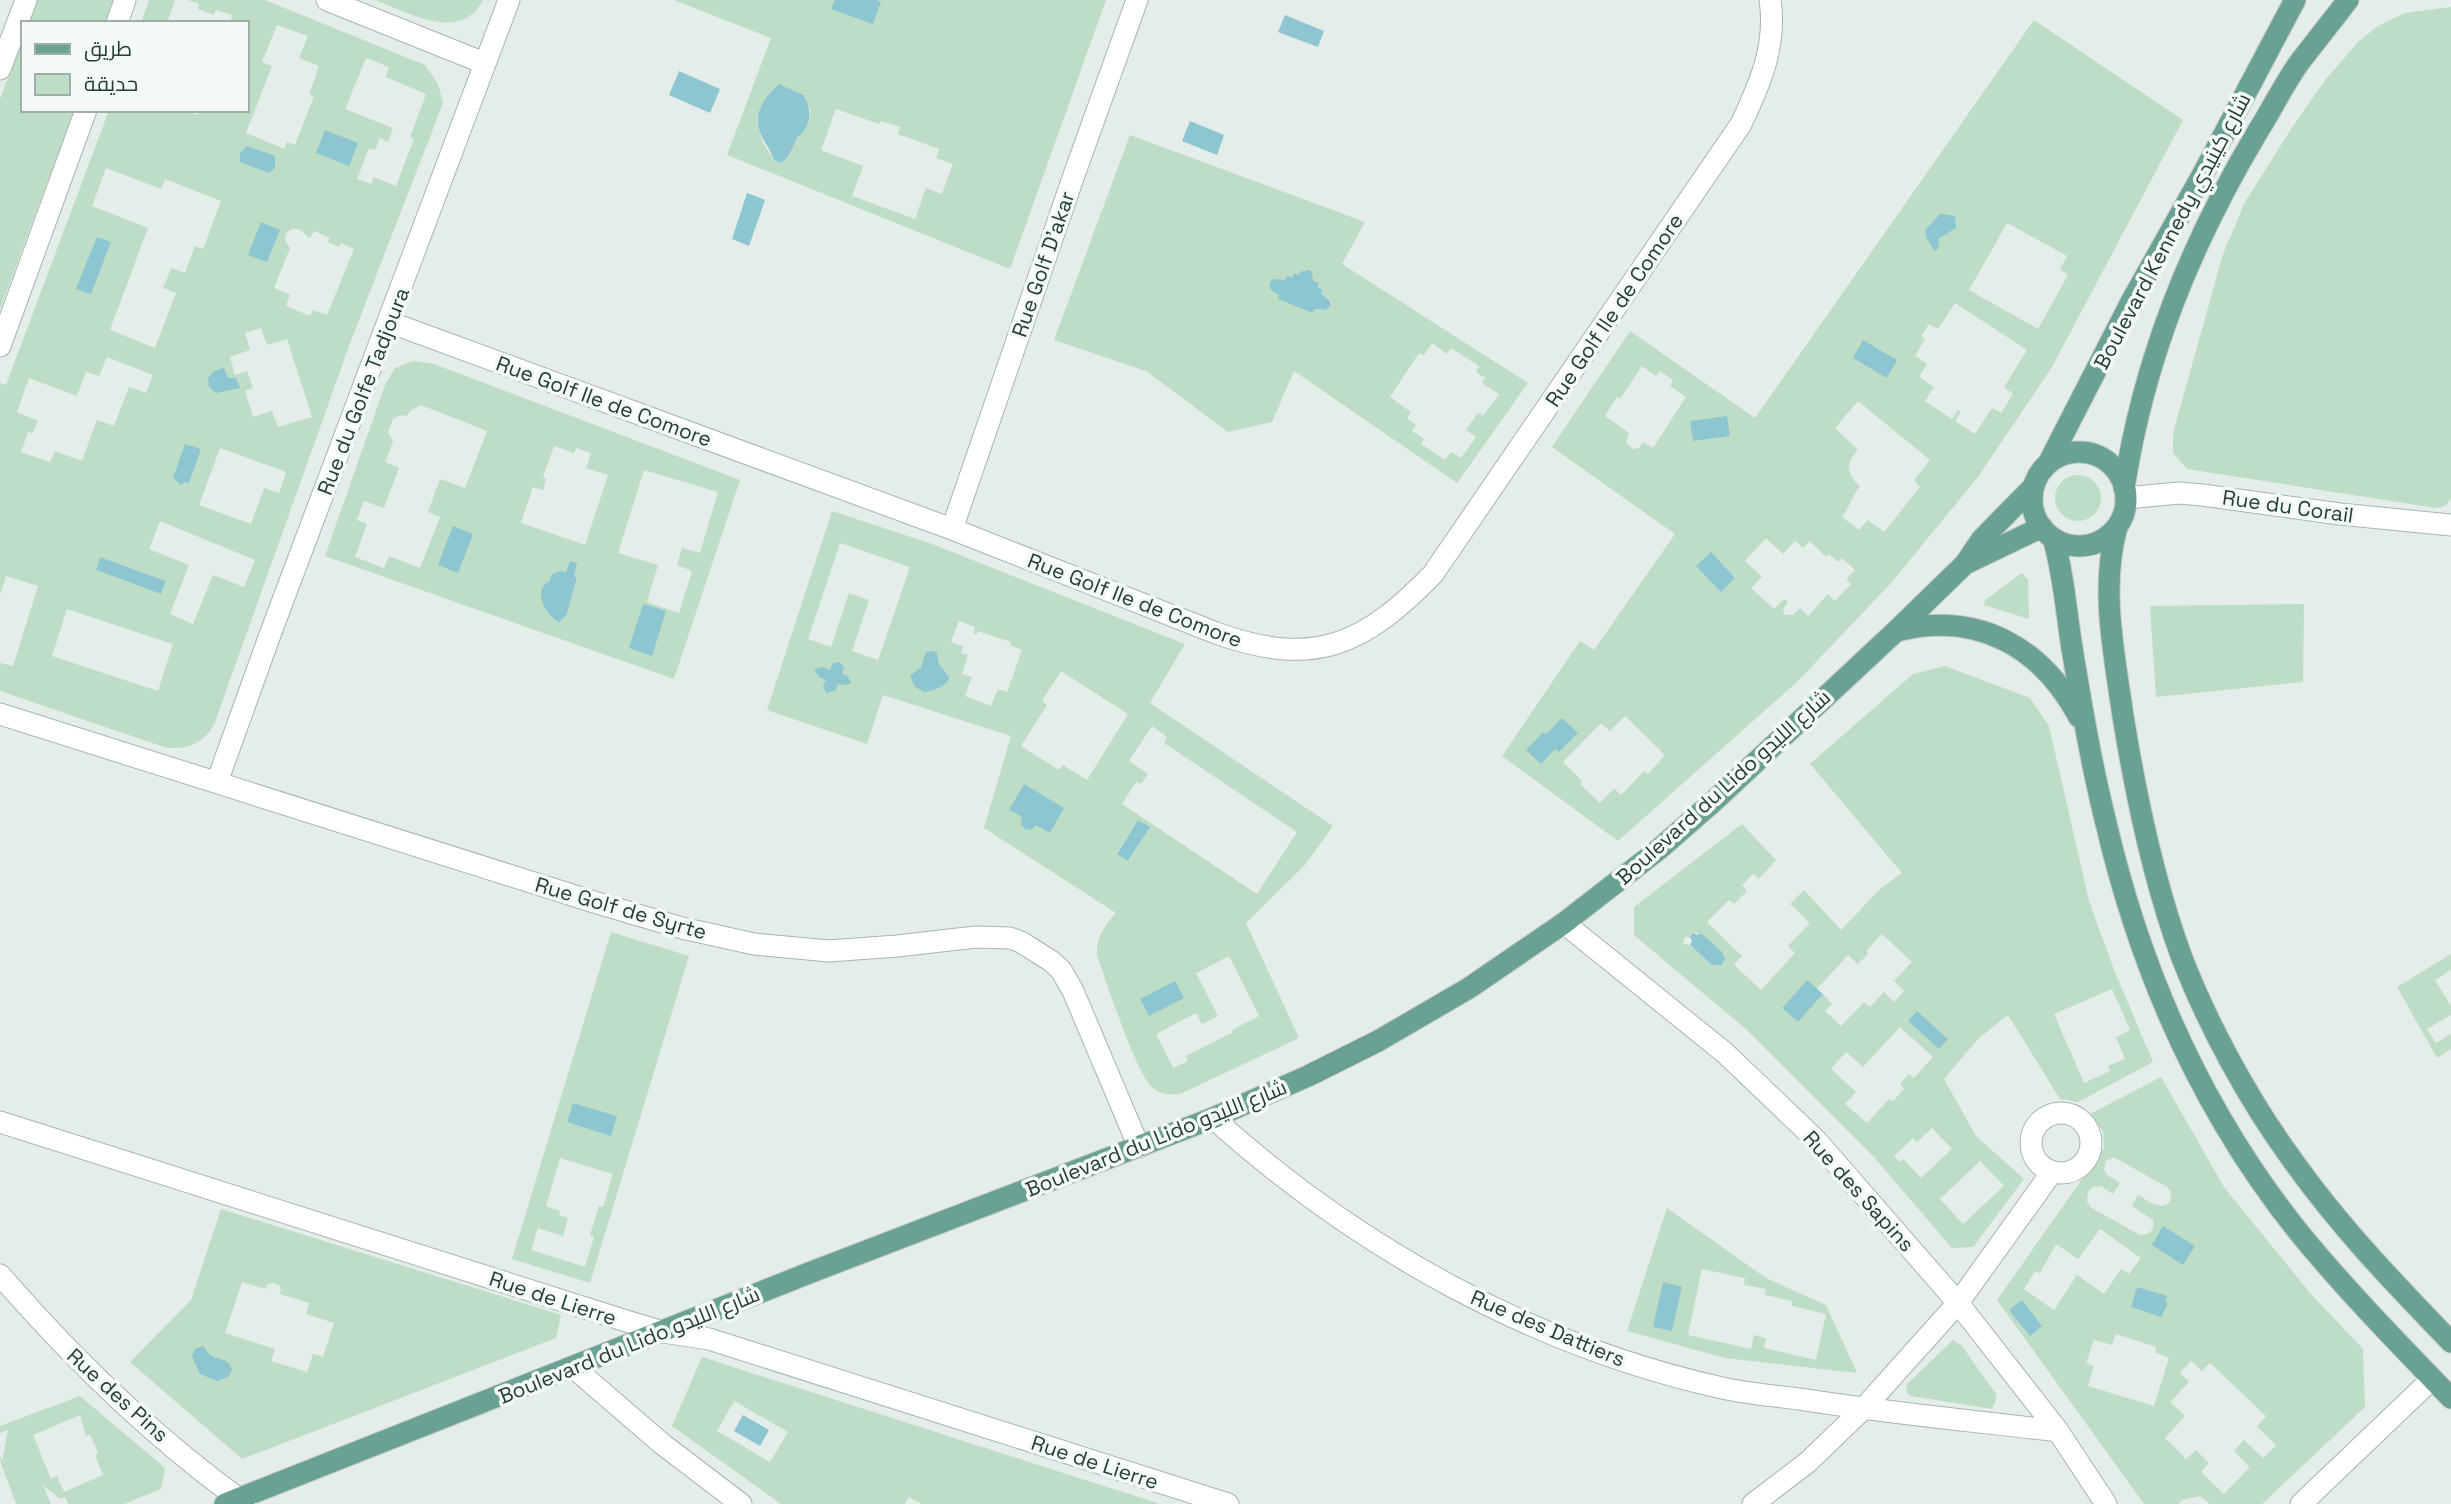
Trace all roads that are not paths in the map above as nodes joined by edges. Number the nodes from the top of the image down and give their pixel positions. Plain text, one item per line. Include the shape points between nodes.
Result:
1 (26, 0) edge
2 (125, 0) edge
3 (327, 0) edge
4 (509, 0) edge
5 (1138, 0) edge
6 (1770, 0) edge
7 (2295, 0) edge
8 (2348, 0) edge
9 (118, 21) edge
10 (484, 63) junction
11 (0, 69) edge
12 (85, 112) edge
13 (389, 322) junction
14 (0, 346) edge
15 (2049, 462) junction
16 (2034, 486) junction
17 (2125, 493) junction
18 (2451, 525) edge
19 (2117, 527) junction
20 (952, 529) junction
21 (2048, 533) junction
22 (1965, 564) junction
23 (1895, 632) junction
24 (0, 715) edge
25 (2085, 728) junction
26 (217, 782) junction
27 (1564, 923) junction
28 (1213, 1118) junction
29 (0, 1122) edge
30 (1139, 1147) junction
31 (2052, 1172) dead end
32 (0, 1275) edge
33 (1958, 1303) junction
34 (663, 1332) junction
35 (2451, 1342) edge
36 (573, 1367) junction
37 (2432, 1379) junction
38 (2451, 1398) edge
39 (1863, 1409) junction
40 (2058, 1430) junction
41 (237, 1502) edge
42 (741, 1504) edge
43 (1228, 1504) edge
44 (1753, 1504) edge
45 (2106, 1504) edge
46 (2301, 1504) edge

1 - 11 street
2 - 9 street
3 - 10 street
4 - 10 street, Rue du Golfe Tadjoura
5 - 20 street, Rue Golf D'akar
6 - 20 street, Rue Golf Ile de Comore via 1768,61 1741,124 1433,574 1375,626 1324,647 1305,650 1256,645 1216,634
7 - 15 main road, Boulevard Kennedy شارع كينيدي
8 - 17 main road, Boulevard Kennedy شارع كينيدي via 2298,65 2238,165 2188,263 2151,367
10 - 13 street, Rue du Golfe Tadjoura
12 - 14 street
13 - 20 street, Rue Golf Ile de Comore
13 - 26 street, Rue du Golfe Tadjoura
15 - 16 main road
15 - 17 main road via 2070,453 2094,454 2113,467
16 - 21 main road via 2033,508
16 - 22 main road, Boulevard du Lido شارع الليدو via 1982,539
17 - 18 street, Rue du Corail via 2202,495
17 - 19 main road
19 - 21 main road via 2093,544 2075,546
19 - 35 main road via 2107,577 2117,675 2153,864 2183,959 2227,1052 2289,1156 2380,1269
21 - 22 main road, Boulevard du Lido شارع الليدو
21 - 25 main road
22 - 23 main road, Boulevard du Lido شارع الليدو
23 - 25 main road via 1944,625 2002,639 2041,665
23 - 27 main road, Boulevard du Lido شارع الليدو via 1686,825
24 - 26 street, Rue Golf de Syrte
25 - 37 main road via 2116,866 2144,956 2174,1030 2250,1164 2302,1235
26 - 30 street, Rue Golf de Syrte via 594,902 754,944 829,951 976,937 999,936 1021,942 1051,961 1073,991
27 - 28 main road, Boulevard du Lido شارع الليدو via 1469,988 1378,1041
27 - 33 street, Rue des Sapins via 1774,1098 1855,1183
28 - 30 main road, Boulevard du Lido شارع الليدو
28 - 39 street, Rue des Dattiers via 1275,1172 1367,1237 1453,1287 1528,1323 1608,1357 1673,1375 1724,1388
29 - 34 street, Rue de Lierre
30 - 34 main road, Boulevard du Lido شارع الليدو
31 - 33 street
32 - 41 street, Rue des Pins via 65,1348
33 - 39 street
33 - 40 street, Rue des Sapins
34 - 36 main road, Boulevard du Lido شارع الليدو
34 - 43 street, Rue de Lierre via 709,1339
36 - 41 main road, Boulevard du Lido شارع الليدو
36 - 42 street
37 - 38 main road
37 - 46 street
39 - 40 street, Rue des Dattiers
39 - 44 street via 1808,1462
40 - 45 street, Rue des Sapins

